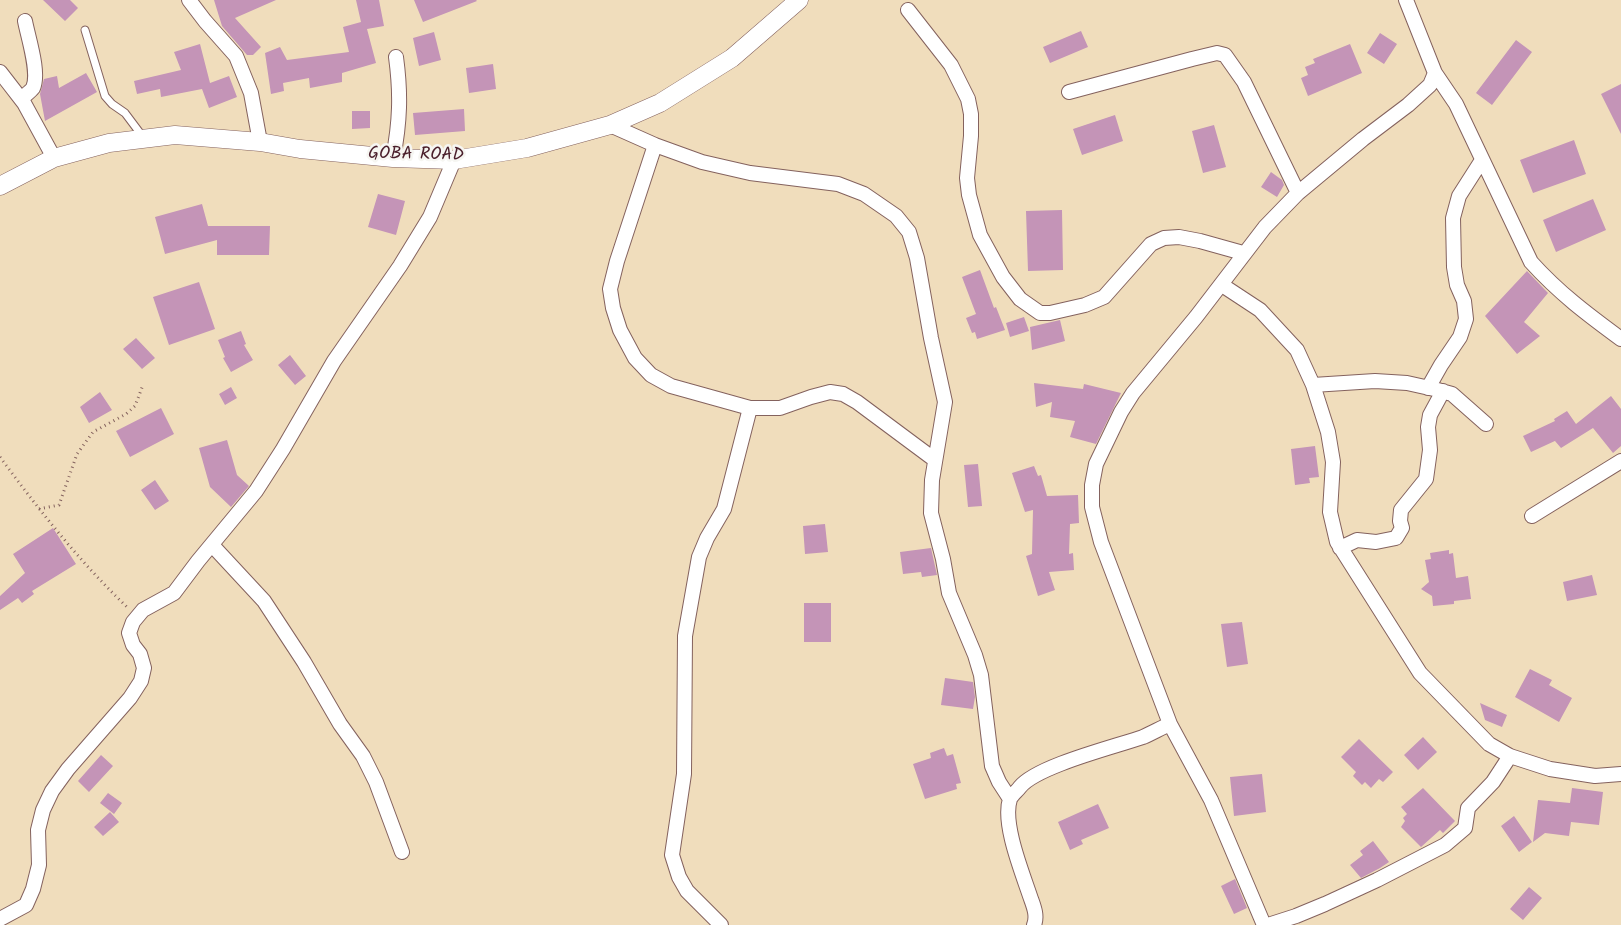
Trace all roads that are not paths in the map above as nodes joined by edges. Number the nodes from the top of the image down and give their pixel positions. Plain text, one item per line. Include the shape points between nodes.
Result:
1 (189, 0) edge
2 (1406, 0) edge
3 (792, 2) edge
4 (908, 10) dead end
5 (25, 21) dead end
6 (85, 30) dead end
7 (396, 57) dead end
8 (0, 72) edge
9 (1435, 73) junction
10 (1069, 92) dead end
11 (21, 99) junction
12 (610, 125) junction
13 (145, 139) junction
14 (260, 142) junction
15 (655, 145) junction
16 (54, 158) junction
17 (393, 158) junction
18 (454, 160) junction
19 (1482, 160) junction
20 (0, 186) edge
21 (1298, 193) junction
22 (1243, 253) junction
23 (1222, 285) junction
24 (1621, 339) edge
25 (1313, 385) junction
26 (1428, 388) junction
27 (1444, 392) junction
28 (750, 408) junction
29 (1486, 424) dead end
30 (936, 460) junction
31 (1621, 461) edge
32 (1532, 516) dead end
33 (212, 545) junction
34 (1340, 548) junction
35 (1170, 724) junction
36 (1510, 756) junction
37 (1621, 774) edge
38 (1010, 799) junction
39 (402, 852) dead end
40 (0, 919) edge
41 (721, 925) edge
42 (1034, 925) edge
43 (1266, 925) edge

1 - 14 street via 236,56 251,93
2 - 9 street
3 - 12 street, GOBA ROAD via 732,58 660,103
4 - 22 street via 951,65 968,99 972,136 967,178 969,195 980,235 1003,277 1020,299 1040,313 1050,313 1104,297 1151,244 1164,238 1179,237
5 - 11 street via 35,70 32,90
6 - 13 lane via 105,96 125,113
7 - 17 street via 400,94
8 - 11 street
9 - 19 street via 1456,104
9 - 21 street via 1430,85 1408,105
10 - 21 street via 1192,58 1217,53 1226,56 1244,82
11 - 16 street
12 - 15 street
12 - 18 street, GOBA ROAD via 527,148
13 - 14 street, GOBA ROAD via 175,136
13 - 16 street, GOBA ROAD via 109,143
14 - 17 street, GOBA ROAD
15 - 28 street via 610,289 620,330 635,358 651,375 672,386
15 - 30 street via 702,162 750,173 838,184 864,194 896,216 909,232 917,258 930,338 945,402
16 - 20 street, GOBA ROAD
17 - 18 street, GOBA ROAD
18 - 33 street via 430,216 400,266 334,361 256,491
19 - 24 street via 1531,262 1574,304
19 - 26 street via 1458,196 1453,218 1454,267 1466,319 1460,337
21 - 22 street
22 - 23 street
23 - 25 street via 1260,310 1280,329 1297,350
23 - 35 street via 1133,393 1096,464 1092,485 1092,507 1100,542
25 - 26 street via 1375,381
25 - 34 street via 1332,454 1330,512
26 - 27 street
27 - 29 street via 1464,403
27 - 34 street via 1430,415 1426,479 1401,510 1402,528 1396,538 1376,542 1357,540
28 - 30 street via 780,408 830,392 842,394
28 - 41 street via 724,509 699,557 685,636 684,774 672,855 687,891
30 - 38 street via 931,513 948,592 981,675 992,766
31 - 32 street
33 - 39 street via 264,601 363,756
33 - 40 street via 174,594 143,610 133,622 129,633 144,668 141,681 52,791 38,830 38,865 33,890 26,905
34 - 36 street via 1420,672 1489,744
35 - 38 street via 1050,769 1024,782
35 - 43 street via 1212,800
36 - 37 street via 1550,769 1595,776
36 - 43 street via 1493,782 1468,808 1465,828 1445,845 1325,904
38 - 42 street via 1008,823 1035,909

